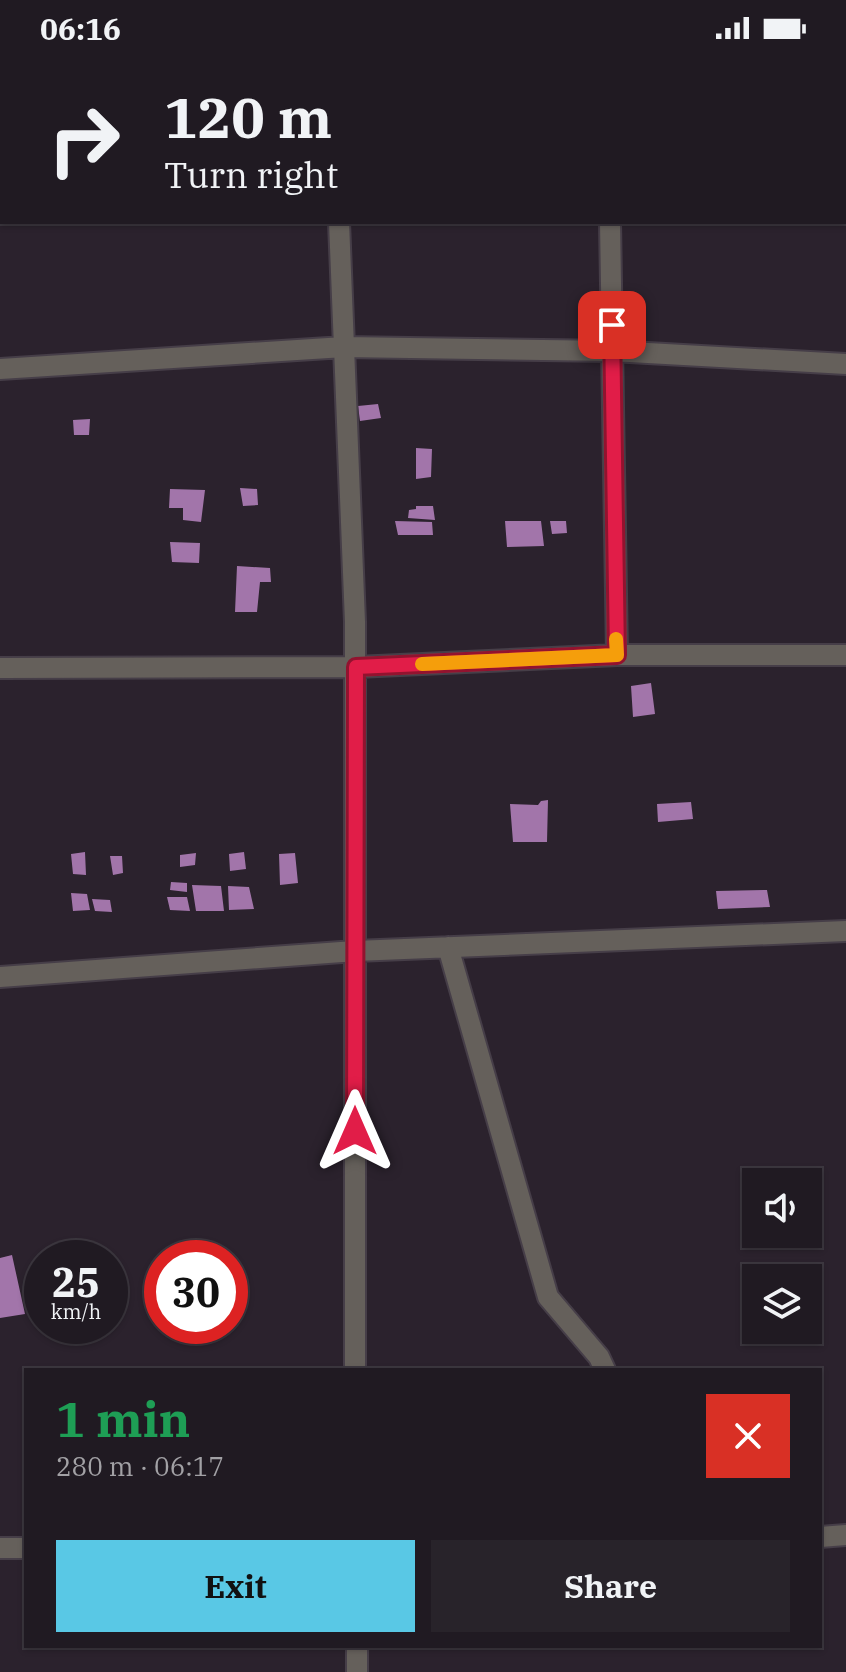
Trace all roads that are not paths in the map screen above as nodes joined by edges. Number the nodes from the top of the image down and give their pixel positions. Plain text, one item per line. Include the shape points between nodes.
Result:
1 (339, 224) edge
2 (610, 224) edge
3 (344, 347) junction
4 (612, 351) junction
5 (846, 364) edge
6 (0, 369) edge
7 (617, 655) junction
8 (846, 655) edge
9 (356, 667) junction
10 (1, 668) edge
11 (846, 931) edge
12 (448, 947) junction
13 (355, 951) junction
14 (0, 977) edge
15 (355, 1368) edge
16 (604, 1368) edge
17 (846, 1535) edge
18 (822, 1537) edge
19 (0, 1548) edge
20 (24, 1548) edge
21 (357, 1648) edge
22 (357, 1672) edge

1 - 3 street
2 - 4 street
3 - 4 street
3 - 6 street
3 - 9 street
4 - 5 street
4 - 7 street
7 - 8 street
7 - 9 street
9 - 10 street
9 - 13 street
11 - 12 street
12 - 13 street
12 - 16 street via 548,1297
13 - 14 street
13 - 15 street
17 - 18 street
19 - 20 street
21 - 22 street

